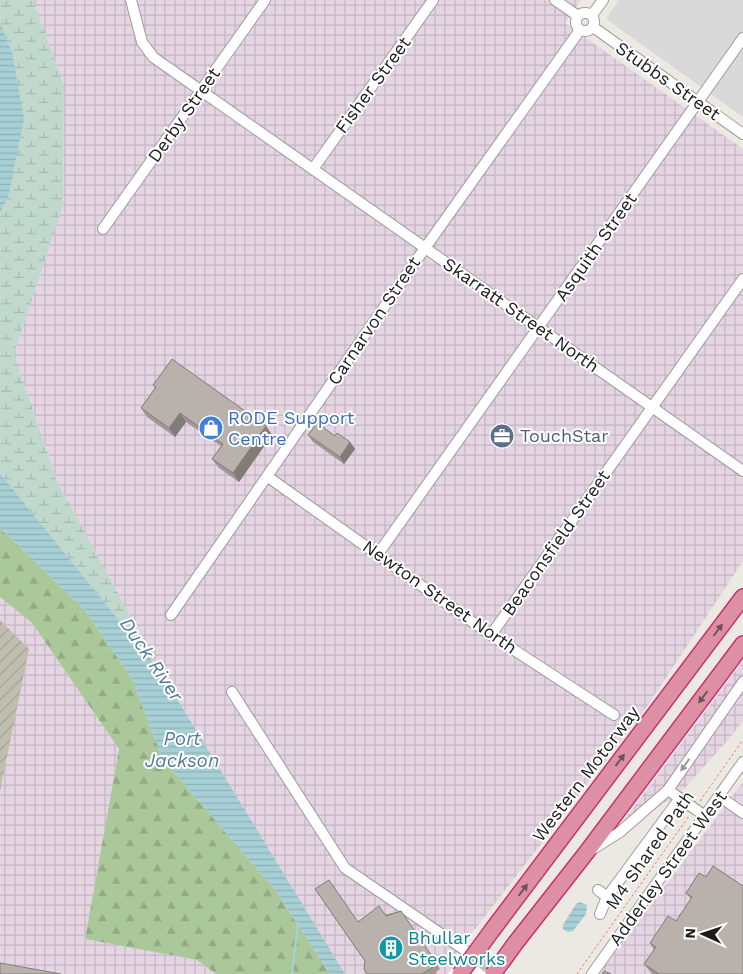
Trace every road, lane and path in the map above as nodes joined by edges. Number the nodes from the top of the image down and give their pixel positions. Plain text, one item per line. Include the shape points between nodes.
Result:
1 (131, 0) edge
2 (265, 0) edge
3 (434, 0) edge
4 (554, 0) edge
5 (603, 0) edge
6 (592, 15) junction
7 (578, 16) junction
8 (593, 27) junction
9 (580, 30) junction
10 (743, 38) edge
11 (201, 91) junction
12 (697, 102) junction
13 (743, 134) edge
14 (313, 169) junction
15 (103, 229) dead end
16 (424, 248) junction
17 (743, 279) edge
18 (539, 328) junction
19 (652, 407) junction
20 (743, 471) edge
21 (268, 477) junction
22 (378, 554) junction
23 (743, 597) edge
24 (172, 615) dead end
25 (491, 635) junction
26 (743, 644) edge
27 (743, 682) edge
28 (232, 692) dead end
29 (614, 715) dead end
30 (743, 740) edge
31 (743, 762) edge
32 (668, 790) junction
33 (719, 796) junction
34 (680, 798) junction
35 (695, 808) junction
36 (743, 813) edge
37 (705, 816) junction
38 (586, 853) junction
39 (600, 914) dead end
40 (466, 950) tunnel mouth
41 (460, 974) edge
42 (493, 974) edge
43 (577, 974) edge
44 (592, 974) edge

1 - 11 street, Skarratt Street North via 142,42 153,58
2 - 11 street, Derby Street
3 - 14 street, Fisher Street
4 - 7 street
5 - 6 street
6 - 7 street via 586,12
6 - 8 street
7 - 9 street via 576,25
8 - 9 street via 588,31
8 - 12 street, Stubbs Street
9 - 16 street, Carnarvon Street
10 - 12 street, Asquith Street
11 - 14 street, Skarratt Street North
11 - 15 street, Derby Street
12 - 13 street, Stubbs Street
12 - 18 street, Asquith Street
14 - 16 street, Skarratt Street North
16 - 18 street, Skarratt Street North
16 - 21 street, Carnarvon Street
17 - 19 street, Beaconsfield Street
18 - 19 street, Skarratt Street North
18 - 22 street, Asquith Street
19 - 20 street, Skarratt Street North
19 - 25 street, Beaconsfield Street
21 - 22 street, Newton Street North
21 - 24 street, Carnarvon Street
22 - 25 street, Newton Street North
41 -> 23 highway, Western Motorway, bridge
25 - 29 street, Newton Street North
26 -> 38 highway
27 -> 32 street
28 - 40 street via 345,868
30 - 35 path, M4 Shared Path
31 - 33 street, Adderley Street West
32 - 34 street
32 - 38 street via 620,832
33 - 36 street
33 - 37 street, Adderley Street West
34 - 35 street
34 - 39 street via 602,894
35 - 37 street
35 - 43 path, M4 Shared Path
37 - 44 street, Adderley Street West
38 - 42 highway, bridge

